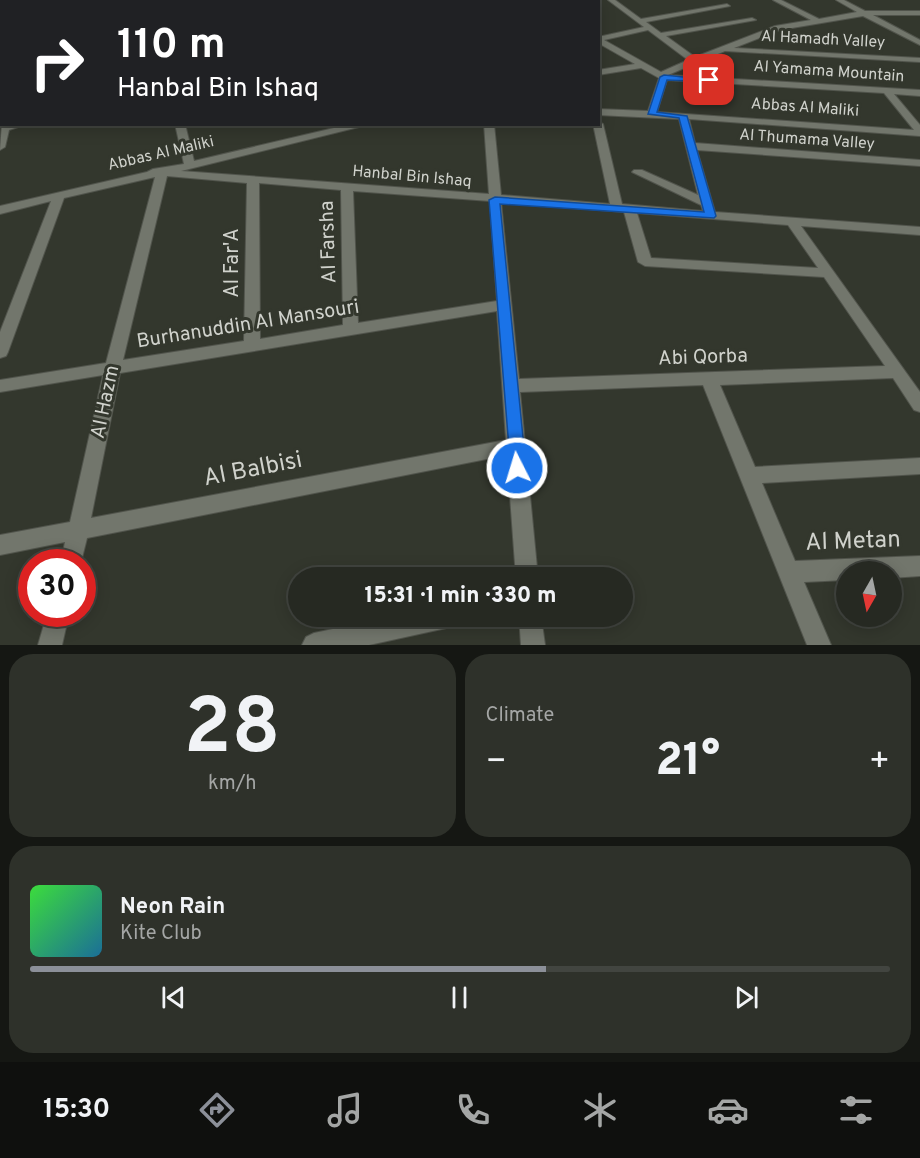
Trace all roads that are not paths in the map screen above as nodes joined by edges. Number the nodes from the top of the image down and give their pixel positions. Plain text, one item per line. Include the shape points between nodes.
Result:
1 (610, 0) edge
2 (716, 0) edge
3 (776, 0) edge
4 (839, 0) edge
5 (727, 6) junction
6 (689, 12) junction
7 (866, 13) junction
8 (920, 13) edge
9 (752, 20) junction
10 (639, 21) junction
11 (818, 21) junction
12 (714, 26) junction
13 (650, 28) junction
14 (772, 31) junction
15 (659, 35) junction
16 (600, 39) edge
17 (600, 40) edge
18 (920, 44) edge
19 (724, 49) junction
20 (920, 60) edge
21 (695, 61) junction
22 (643, 65) junction
23 (600, 73) edge
24 (664, 77) junction
25 (887, 91) junction
26 (920, 93) edge
27 (600, 112) edge
28 (652, 114) junction
29 (683, 116) junction
30 (5, 126) edge
31 (180, 126) edge
32 (357, 126) edge
33 (489, 126) edge
34 (599, 126) edge
35 (920, 132) edge
36 (691, 146) junction
37 (0, 147) edge
38 (920, 163) edge
39 (189, 164) junction
40 (638, 172) dead end
41 (158, 173) junction
42 (253, 181) junction
43 (347, 188) junction
44 (60, 194) junction
45 (495, 200) junction
46 (706, 202) junction
47 (0, 210) edge
48 (624, 210) junction
49 (710, 216) junction
50 (792, 221) junction
51 (920, 231) edge
52 (828, 273) junction
53 (503, 305) junction
54 (351, 330) junction
55 (252, 346) junction
56 (0, 352) edge
57 (113, 368) junction
58 (897, 372) junction
59 (709, 378) junction
60 (0, 386) edge
61 (510, 386) junction
62 (920, 405) edge
63 (515, 446) junction
64 (920, 466) edge
65 (749, 476) junction
66 (79, 530) junction
67 (0, 545) edge
68 (74, 549) edge
69 (920, 566) edge
70 (526, 567) edge
71 (788, 572) junction
72 (55, 627) edge
73 (399, 627) edge
74 (531, 627) edge
75 (50, 645) edge
76 (314, 645) edge
77 (532, 645) edge
78 (819, 645) edge

1 - 10 street
2 - 5 street
3 - 11 street
4 - 7 street
5 - 6 street
5 - 9 street
6 - 10 street
6 - 12 street
7 - 8 street
7 - 11 street
7 - 18 street
9 - 12 street
9 - 14 street
10 - 13 street
11 - 14 street
12 - 15 street
13 - 15 street
13 - 16 street
14 - 19 street
15 - 21 street
17 - 22 street
19 - 20 street, Al Hamadh Valley
19 - 21 street
21 - 24 street via 665,72
22 - 23 street
22 - 24 street
24 - 25 street, Al Yamama Mountain
24 - 28 street
25 - 26 street, Al Yamama Mountain
25 - 35 street
27 - 28 street, Abbas Al Maliki
28 - 29 street, Abbas Al Maliki
29 - 35 street, Abbas Al Maliki
29 - 36 street
30 - 37 street
31 - 39 street
32 - 39 street, Abbas Al Maliki
33 - 45 street
34 - 48 street
36 - 38 street, Al Thumama Valley
36 - 46 street
39 - 41 street, Abbas Al Maliki
40 - 46 street
41 - 42 street, Hanbal Bin Ishaq
41 - 44 street, Abbas Al Maliki
41 - 57 street, Al Hazm
42 - 43 street, Hanbal Bin Ishaq
42 - 55 street, Al Far'A
43 - 45 street, Hanbal Bin Ishaq
43 - 54 street, Al Farsha
44 - 47 street, Abbas Al Maliki
44 - 56 street
45 - 48 street, Hanbal Bin Ishaq
45 - 53 street
46 - 49 street
48 - 49 street, Hanbal Bin Ishaq
48 - 52 street via 645,262
49 - 50 street, Hanbal Bin Ishaq
50 - 51 street, Hanbal Bin Ishaq
50 - 52 street
52 - 58 street
53 - 54 street, Burhanuddin Al Mansouri
53 - 61 street
54 - 55 street, Burhanuddin Al Mansouri
55 - 57 street, Burhanuddin Al Mansouri
57 - 60 street, Burhanuddin Al Mansouri
57 - 66 street, Al Hazm
58 - 59 street, Abi Qorba
58 - 62 street
59 - 61 street, Abi Qorba
59 - 65 street
61 - 63 street
63 - 66 street, Al Balbisi
63 - 70 street
64 - 65 street
65 - 71 street
66 - 67 street, Al Balbisi
66 - 68 street, Al Hazm
69 - 71 street, Al Metan
71 - 78 street
72 - 75 street
73 - 76 street
74 - 77 street

